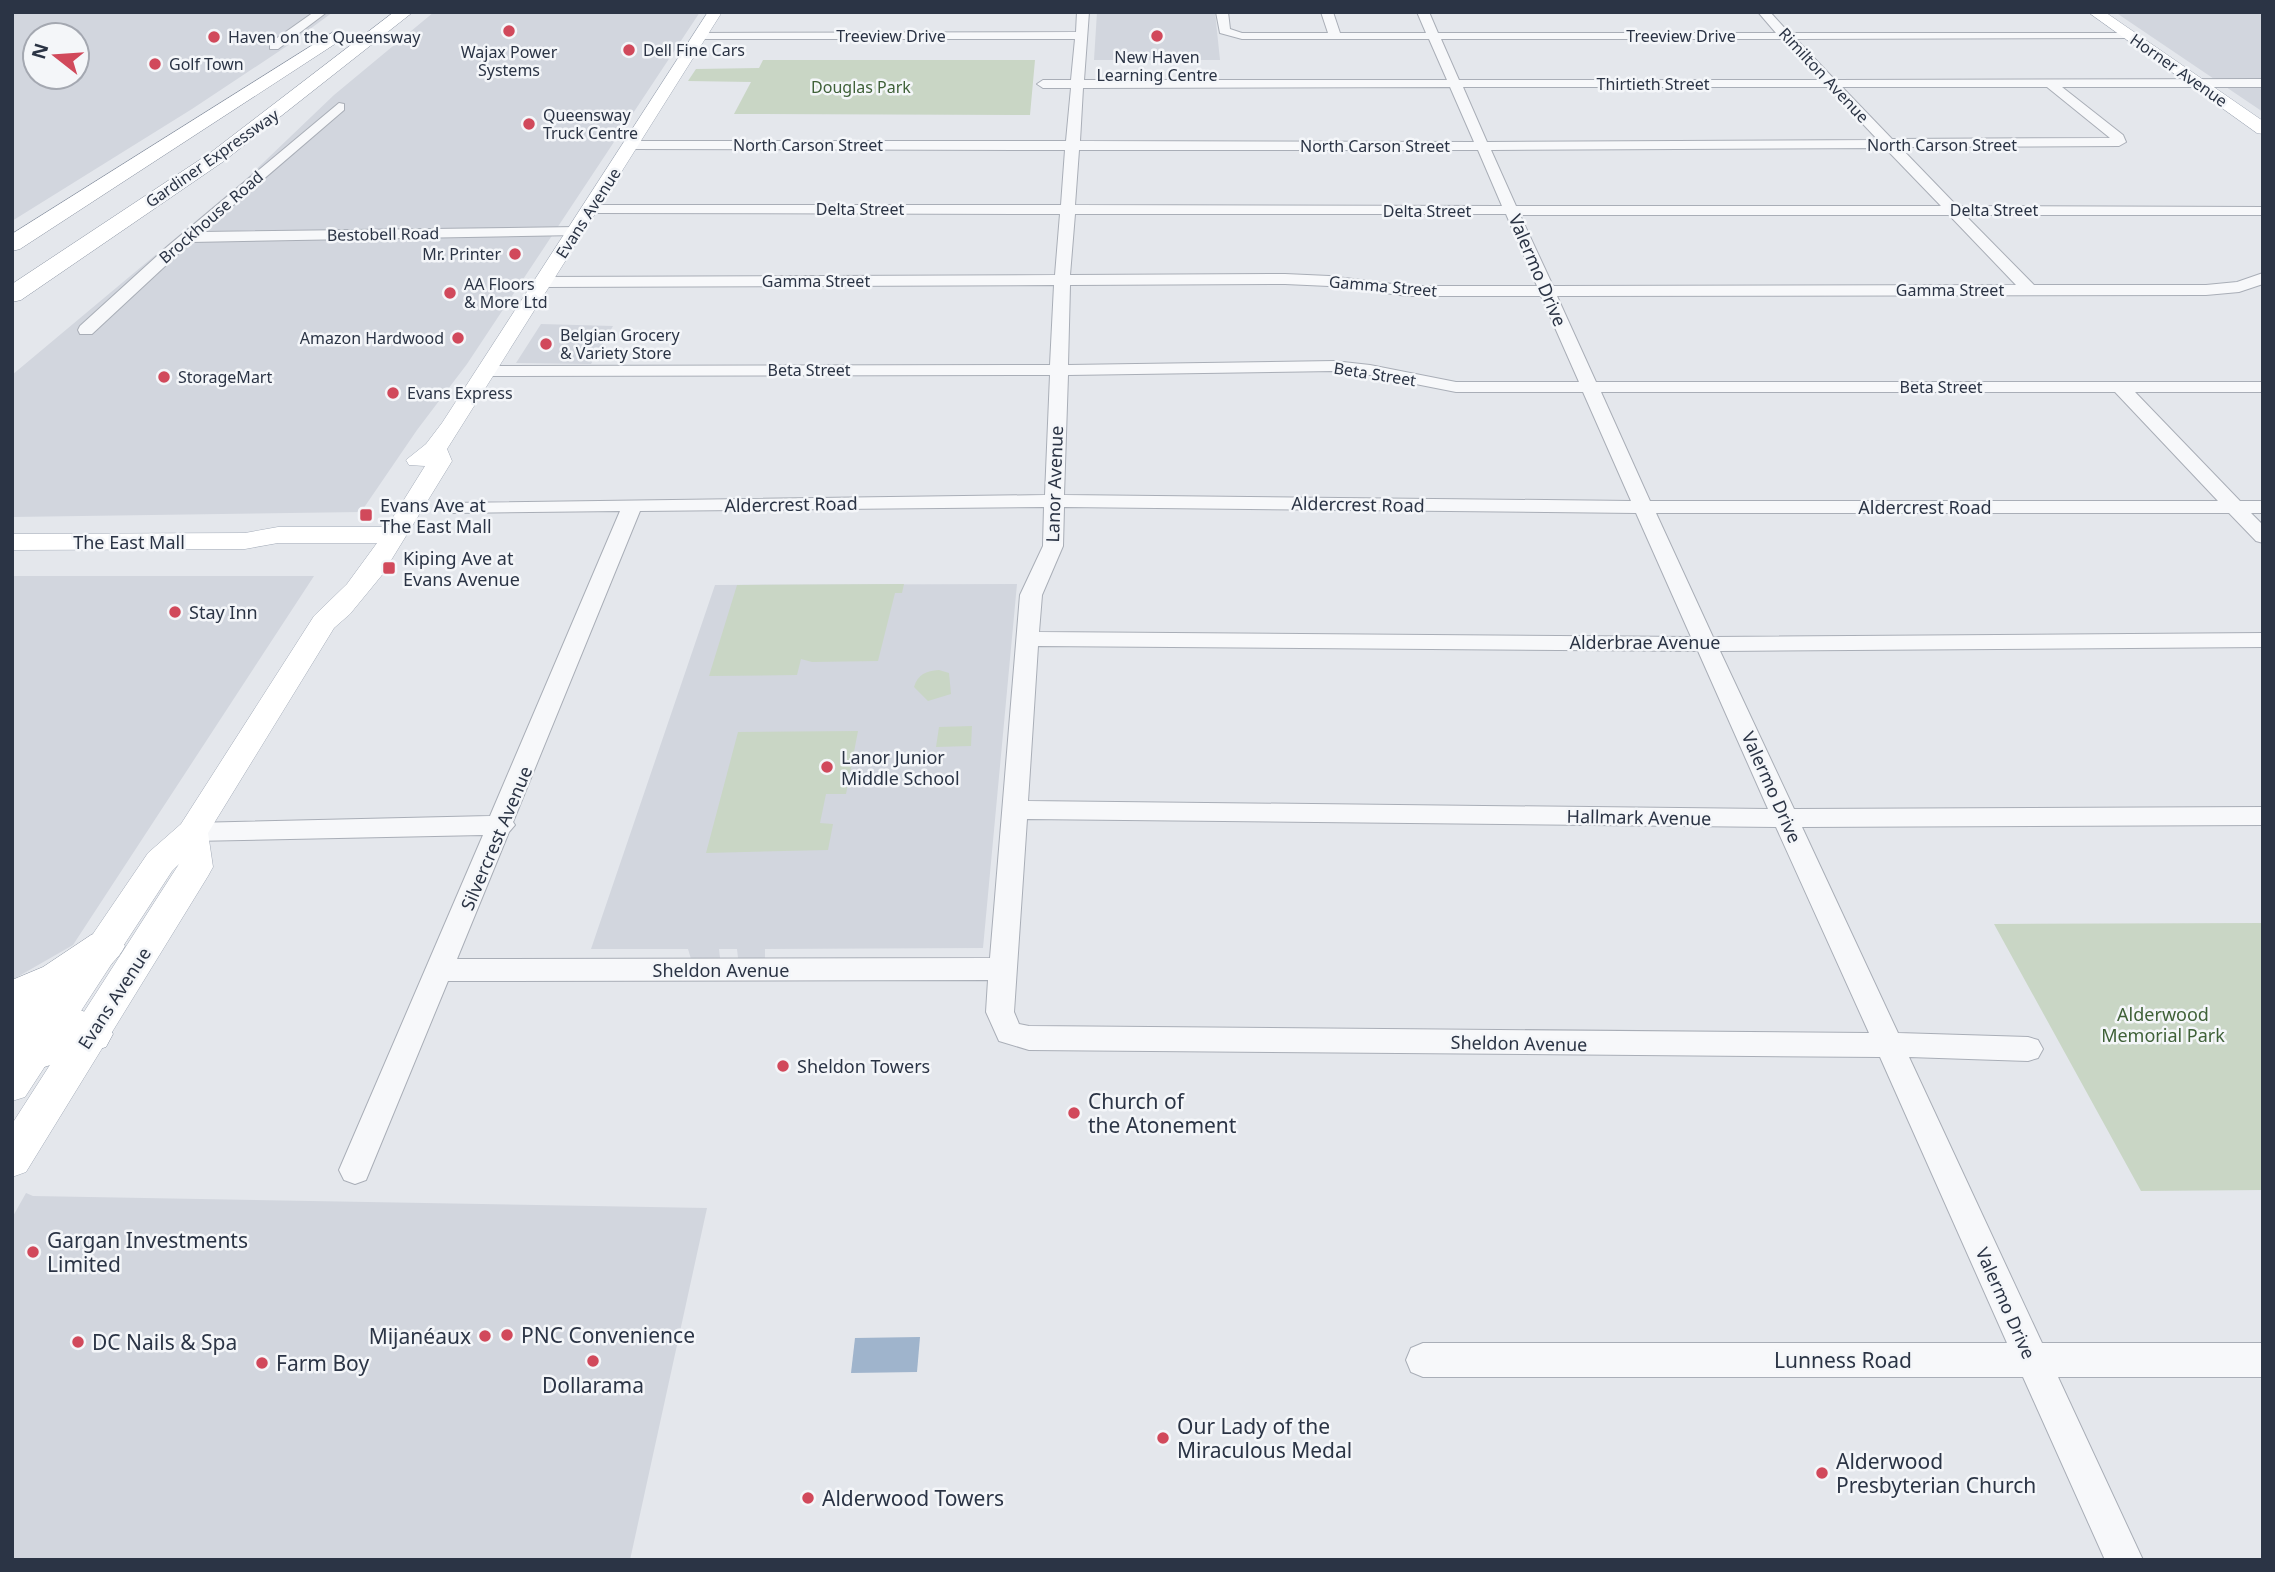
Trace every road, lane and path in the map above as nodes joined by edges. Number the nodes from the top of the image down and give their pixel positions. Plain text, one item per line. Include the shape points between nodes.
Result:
1 (322, 12) edge
2 (405, 12) edge
3 (715, 12) edge
4 (1083, 12) edge
5 (1222, 12) edge
6 (1327, 12) edge
7 (1423, 12) edge
8 (1763, 12) edge
9 (2095, 12) edge
10 (1081, 35) junction
11 (701, 36) junction
12 (1335, 36) junction
13 (1435, 36) junction
14 (1787, 36) junction
15 (2129, 36) junction
16 (274, 46) dead end
17 (1832, 83) junction
18 (2198, 83) junction
19 (2263, 83) edge
20 (1043, 84) dead end
21 (1078, 84) junction
22 (2051, 84) junction
23 (1456, 85) junction
24 (339, 107) dead end
25 (2263, 129) edge
26 (631, 145) junction
27 (1072, 145) junction
28 (1891, 145) junction
29 (1483, 146) junction
30 (182, 183) junction
31 (592, 209) junction
32 (1067, 209) junction
33 (1953, 210) junction
34 (1513, 211) junction
35 (2263, 211) edge
36 (76, 227) dead end
37 (577, 231) junction
38 (189, 237) junction
39 (12, 244) edge
40 (2263, 278) edge
41 (1062, 281) junction
42 (543, 282) junction
43 (2029, 290) junction
44 (1546, 292) junction
45 (12, 295) edge
46 (12, 316) edge
47 (86, 330) dead end
48 (488, 370) junction
49 (1058, 370) junction
50 (2120, 387) junction
51 (2263, 387) edge
52 (1590, 389) junction
53 (1054, 501) junction
54 (634, 505) junction
55 (453, 507) dead end
56 (1643, 507) junction
57 (2234, 507) junction
58 (2263, 507) edge
59 (2263, 537) edge
60 (12, 542) edge
61 (376, 543) junction
62 (1028, 639) junction
63 (2263, 640) edge
64 (1707, 644) junction
65 (1015, 810) junction
66 (2263, 816) edge
67 (1786, 818) junction
68 (502, 825) junction
69 (192, 832) junction
70 (105, 946) junction
71 (1003, 969) junction
72 (440, 971) junction
73 (12, 998) edge
74 (1009, 1033) joint
75 (37, 1044) edge
76 (1888, 1045) junction
77 (2028, 1049) dead end
78 (12, 1159) edge
79 (355, 1170) dead end
80 (1423, 1360) dead end
81 (2032, 1360) junction
82 (2263, 1360) edge
83 (2124, 1560) edge

1 - 16 street
2 - 30 highway, Gardiner Expressway
3 - 11 main road, Evans Avenue
4 - 10 street, Lanor Avenue
5 - 12 street, Treeview Drive via 1224,31 1233,35
6 - 12 street
7 - 13 street, Valermo Drive
8 - 14 street, Rimilton Avenue
9 - 15 main road, Horner Avenue
10 - 11 street, Treeview Drive
10 - 21 street, Lanor Avenue
11 - 26 main road, Evans Avenue
12 - 13 street, Treeview Drive
13 - 14 street, Treeview Drive
13 - 23 street, Valermo Drive
14 - 15 street, Treeview Drive
14 - 17 street, Rimilton Avenue
15 - 18 main road, Horner Avenue
17 - 22 street, Thirtieth Street
17 - 23 street, Thirtieth Street
17 - 28 street, Rimilton Avenue
18 - 19 street, Thirtieth Street
18 - 22 street, Thirtieth Street
18 - 25 main road, Horner Avenue
20 - 21 street, Thirtieth Street
21 - 23 street, Thirtieth Street
21 - 27 street, Lanor Avenue
22 - 28 street, North Carson Street via 2119,142
23 - 29 street, Valermo Drive
24 - 38 street, Brockhouse Road
26 - 27 street, North Carson Street
26 - 31 main road, Evans Avenue
27 - 29 street, North Carson Street
27 - 32 street, Lanor Avenue
28 - 29 street, North Carson Street
28 - 33 street, Rimilton Avenue
29 - 34 street, Valermo Drive
30 - 45 highway, Gardiner Expressway
30 - 46 highway
31 - 32 street, Delta Street
31 - 37 main road, Evans Avenue
32 - 34 street, Delta Street
32 - 41 street, Lanor Avenue
33 - 34 street, Delta Street
33 - 35 street, Delta Street
33 - 43 street, Rimilton Avenue
34 - 44 street, Valermo Drive
36 - 39 highway, Gardiner Expressway via 190,149 340,32
37 - 38 street, Bestobell Road
37 - 42 main road, Evans Avenue
38 - 47 street, Brockhouse Road
40 - 43 street, Gamma Street via 2206,290
41 - 42 street, Gamma Street
41 - 44 street, Gamma Street via 1284,279 1408,291
41 - 49 street, Lanor Avenue
42 - 48 main road, Evans Avenue
43 - 44 street, Gamma Street
44 - 52 street, Valermo Drive
48 - 49 street, Beta Street
48 - 61 main road, Evans Avenue via 435,449 440,461
49 - 52 street, Beta Street via 1334,366 1456,387
49 - 53 street, Lanor Avenue
50 - 51 street, Beta Street
50 - 52 street, Beta Street
50 - 57 street
52 - 56 street, Valermo Drive
53 - 54 street, Aldercrest Road
53 - 56 street, Aldercrest Road
53 - 62 street, Lanor Avenue via 1053,546 1031,595
54 - 55 street, Aldercrest Road
54 - 68 street, Silvercrest Avenue
56 - 57 street, Aldercrest Road
56 - 64 street, Valermo Drive
57 - 58 street, Aldercrest Road
57 - 59 street
60 - 61 main road, The East Mall via 245,541 267,548
61 - 69 main road, Evans Avenue via 343,608 324,622
62 - 64 street, Alderbrae Avenue
62 - 65 street, Lanor Avenue
63 - 64 street, Alderbrae Avenue
64 - 67 street, Valermo Drive
65 - 67 street, Hallmark Avenue
65 - 71 street, Lanor Avenue
66 - 67 street, Hallmark Avenue
67 - 76 street, Valermo Drive
68 - 69 street
68 - 72 street, Silvercrest Avenue
69 - 70 main road, Evans Avenue via 160,862
69 - 75 main road, Evans Avenue via 196,867
70 - 73 highway via 58,979
70 - 75 main road, Evans Avenue
71 - 72 street, Sheldon Avenue
71 - 74 street, Lanor Avenue via 1000,1012
72 - 79 street, Silvercrest Avenue
74 - 76 street, Sheldon Avenue via 1029,1038
75 - 78 main road, Evans Avenue
76 - 77 street, Sheldon Avenue
76 - 81 street, Valermo Drive
80 - 81 street, Lunness Road
81 - 82 street, Lunness Road
81 - 83 street, Valermo Drive

